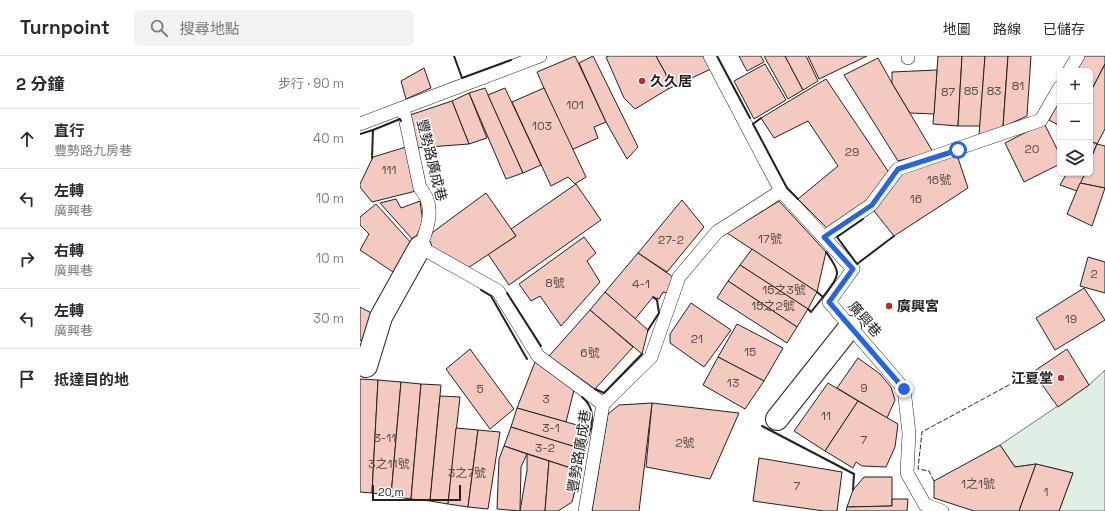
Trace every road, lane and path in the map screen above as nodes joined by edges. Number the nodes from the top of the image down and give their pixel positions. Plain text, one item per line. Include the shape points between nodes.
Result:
1 (540, 56) edge
2 (710, 56) edge
3 (1078, 56) edge
4 (1071, 68) edge
5 (1057, 92) edge
6 (403, 108) junction
7 (360, 124) edge
8 (781, 191) junction
9 (824, 237) junction
10 (420, 247) junction
11 (850, 326) junction
12 (366, 366) dead end
13 (603, 404) junction
14 (777, 420) dead end
15 (585, 511) edge
16 (942, 511) edge

1 - 6 lane
2 - 8 lane, 廣興巷
3 - 4 lane
5 - 9 lane via 1041,120 898,169 872,205
6 - 7 lane
6 - 10 lane, 豐勢路廣成巷 via 420,188 427,196 430,224
8 - 9 lane, 廣興巷
8 - 13 lane via 717,232 679,277 651,357
9 - 11 lane, 廣興巷 via 853,269 829,302
10 - 12 street via 381,317
10 - 13 lane, 豐勢路廣成巷 via 498,291 538,356
11 - 14 street
11 - 16 lane, 廣興巷 via 904,389 909,433 907,473 925,505
13 - 15 lane, 豐勢路廣成巷

